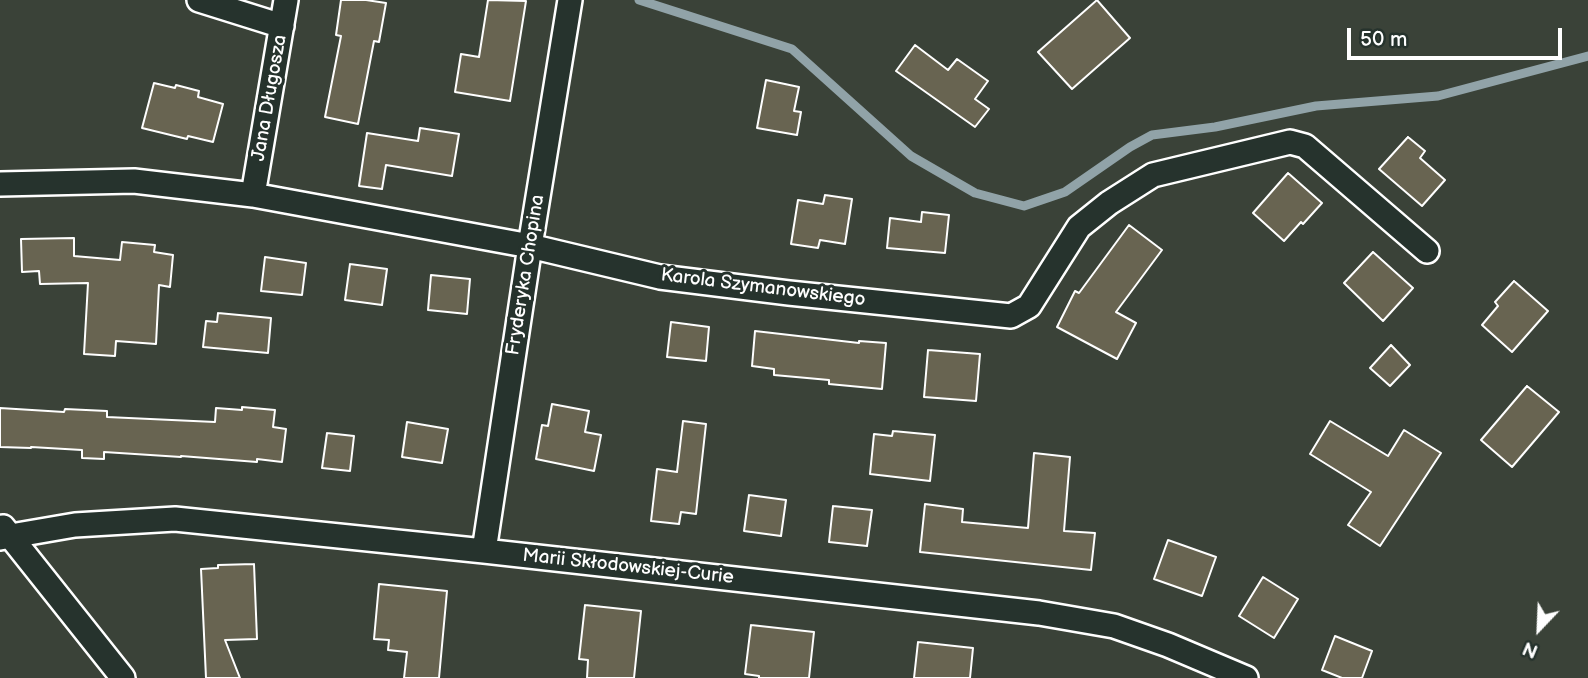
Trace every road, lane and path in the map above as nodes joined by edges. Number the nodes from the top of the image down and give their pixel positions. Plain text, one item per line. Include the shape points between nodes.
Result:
1 (199, 0) edge
2 (286, 0) edge
3 (570, 0) edge
4 (282, 26) junction
5 (0, 184) edge
6 (253, 195) junction
7 (530, 246) junction
8 (1427, 251) dead end
9 (4, 533) edge
10 (484, 551) junction
11 (123, 678) edge
12 (1246, 678) edge

1 - 4 street
2 - 4 street, Jana Długosza
3 - 7 street, Fryderyka Chopina
4 - 6 street, Jana Długosza
5 - 6 street, Karola Szymanowskiego via 134,181
6 - 7 street, Karola Szymanowskiego
7 - 8 street, Karola Szymanowskiego via 660,277 1011,316 1029,306 1079,227 1109,202 1153,175 1290,142 1305,146
7 - 10 street, Fryderyka Chopina
9 - 10 street, Marii Skłodowskiej-Curie via 175,519
9 - 11 street
10 - 12 street, Marii Skłodowskiej-Curie via 1039,613 1114,626

